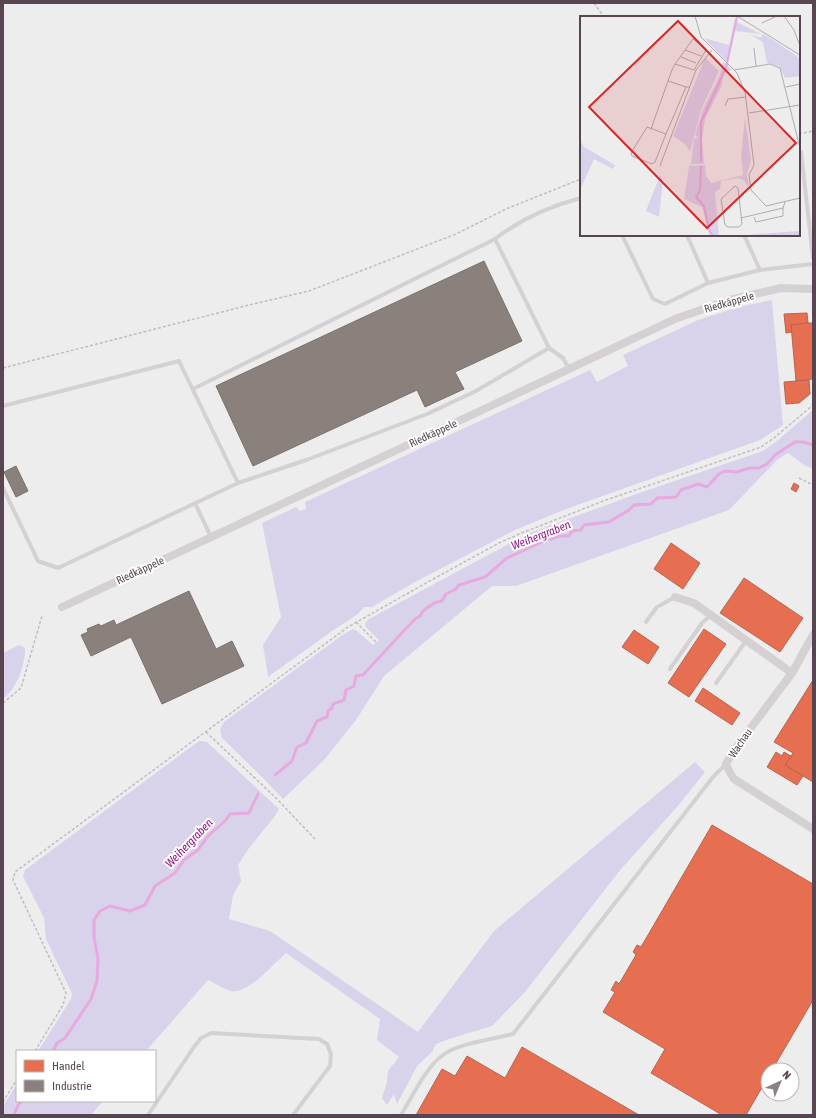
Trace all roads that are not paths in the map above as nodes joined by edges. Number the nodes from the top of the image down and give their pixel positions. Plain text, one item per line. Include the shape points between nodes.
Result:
1 (800, 152) edge
2 (580, 198) edge
3 (622, 236) edge
4 (687, 236) edge
5 (744, 236) edge
6 (495, 239) junction
7 (813, 258) edge
8 (813, 264) edge
9 (760, 270) junction
10 (708, 283) junction
11 (813, 289) edge
12 (549, 348) junction
13 (569, 369) junction
14 (192, 389) junction
15 (3, 406) edge
16 (238, 483) junction
17 (3, 488) edge
18 (195, 503) junction
19 (211, 537) junction
20 (675, 597) joint
21 (62, 606) dead end
22 (711, 615) junction
23 (646, 622) dead end
24 (813, 635) edge
25 (747, 640) junction
26 (670, 668) dead end
27 (792, 673) junction
28 (716, 683) dead end
29 (726, 764) junction
30 (813, 829) edge
31 (148, 1115) edge
32 (293, 1115) edge
33 (401, 1115) edge

1 - 7 lane
2 - 6 lane via 560,203 514,225
3 - 10 lane via 653,299 665,304
4 - 10 lane
5 - 9 lane
6 - 12 lane
6 - 14 lane
8 - 9 lane
9 - 10 lane
11 - 13 street, Riedkäppele via 781,288 729,300 675,319
12 - 13 lane via 563,358
12 - 16 lane via 476,391 426,414
13 - 19 street, Riedkäppele
14 - 15 lane via 179,361
14 - 16 lane
16 - 18 lane
17 - 18 lane via 38,561 58,568
18 - 19 lane
19 - 21 street, Riedkäppele
20 - 22 street via 694,603
20 - 23 lane via 657,607
22 - 25 street
22 - 26 lane via 702,623
24 - 27 street, Wachau
25 - 27 street
25 - 28 lane
27 - 29 street, Wachau via 740,741
29 - 30 street, Wachau via 734,779
29 - 33 lane via 708,783 513,1034 461,1046 444,1055 431,1066
31 - 32 lane via 194,1047 201,1038 210,1033 319,1040 327,1044 331,1054 330,1066

